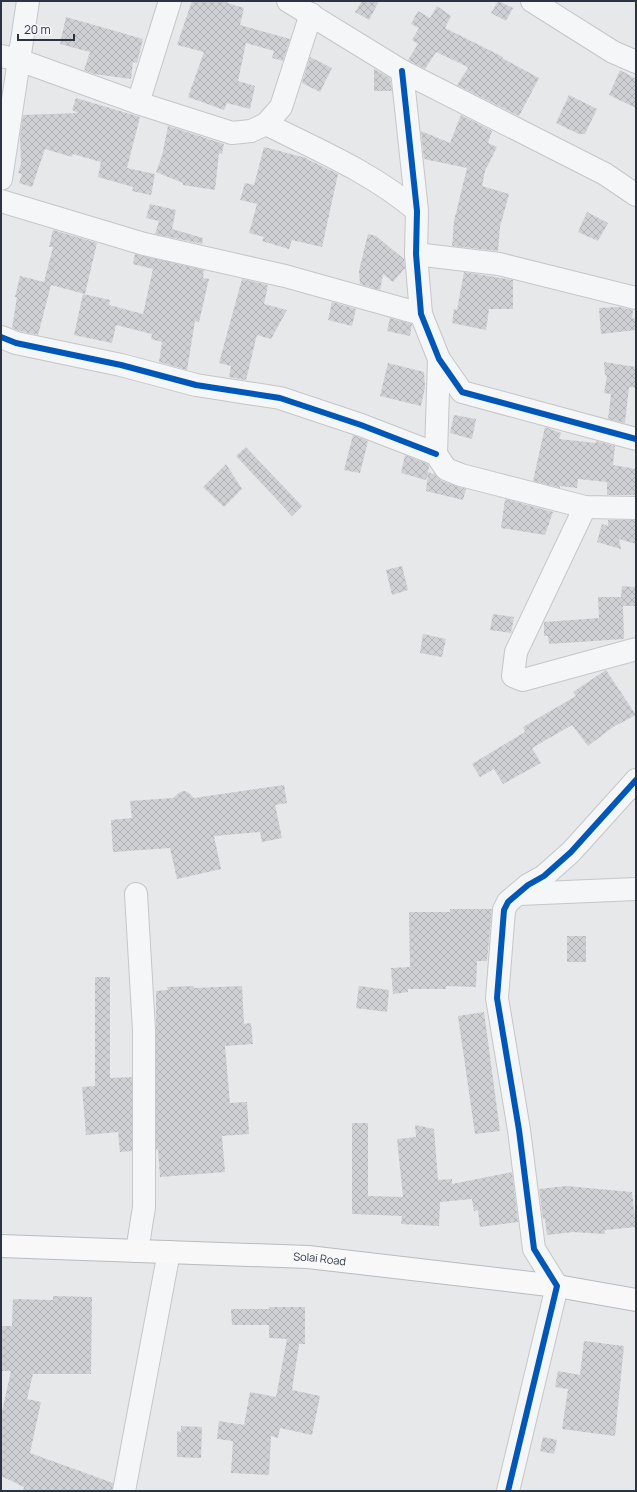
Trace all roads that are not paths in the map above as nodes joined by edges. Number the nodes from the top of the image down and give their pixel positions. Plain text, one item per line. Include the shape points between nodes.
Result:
1 (28, 1) edge
2 (170, 1) edge
3 (288, 1) edge
4 (532, 1) edge
5 (311, 14) junction
6 (10, 58) edge
7 (636, 62) edge
8 (402, 71) junction
9 (138, 103) junction
10 (266, 124) junction
11 (1, 178) edge
12 (636, 195) edge
13 (1, 201) edge
14 (417, 211) junction
15 (416, 254) junction
16 (636, 298) edge
17 (421, 314) junction
18 (1, 337) edge
19 (439, 359) junction
20 (636, 439) edge
21 (436, 454) junction
22 (585, 507) junction
23 (636, 508) edge
24 (636, 649) edge
25 (636, 780) edge
26 (636, 889) edge
27 (136, 894) dead end
28 (518, 894) junction
29 (1, 1246) edge
30 (137, 1251) junction
31 (169, 1252) junction
32 (557, 1286) junction
33 (636, 1300) edge
34 (124, 1491) edge
35 (508, 1491) edge

1 - 6 street
2 - 9 street
3 - 5 street
4 - 7 street via 613,52
5 - 8 street
5 - 10 street via 281,107
6 - 9 street
6 - 11 street
8 - 12 street via 605,174
8 - 14 street
9 - 10 street via 232,133 251,131
10 - 14 street via 345,163 398,194
13 - 17 street via 144,244 285,276
14 - 15 street
15 - 16 street via 500,264
15 - 17 street
17 - 19 street
18 - 21 street via 16,343 121,365 196,385 280,398
19 - 20 street via 462,392
19 - 21 street
21 - 22 street via 446,468 461,476
22 - 23 street
22 - 24 street via 516,652 512,676 523,680
25 - 28 street via 571,852 544,876
26 - 28 street
27 - 30 street via 144,1030 144,1207
28 - 32 street via 508,902 504,910 497,998 519,1130 534,1249
29 - 30 highway, Solai Road
30 - 31 highway, Solai Road
31 - 32 highway, Solai Road via 308,1256
31 - 34 street
32 - 33 highway, Solai Road
32 - 35 street

